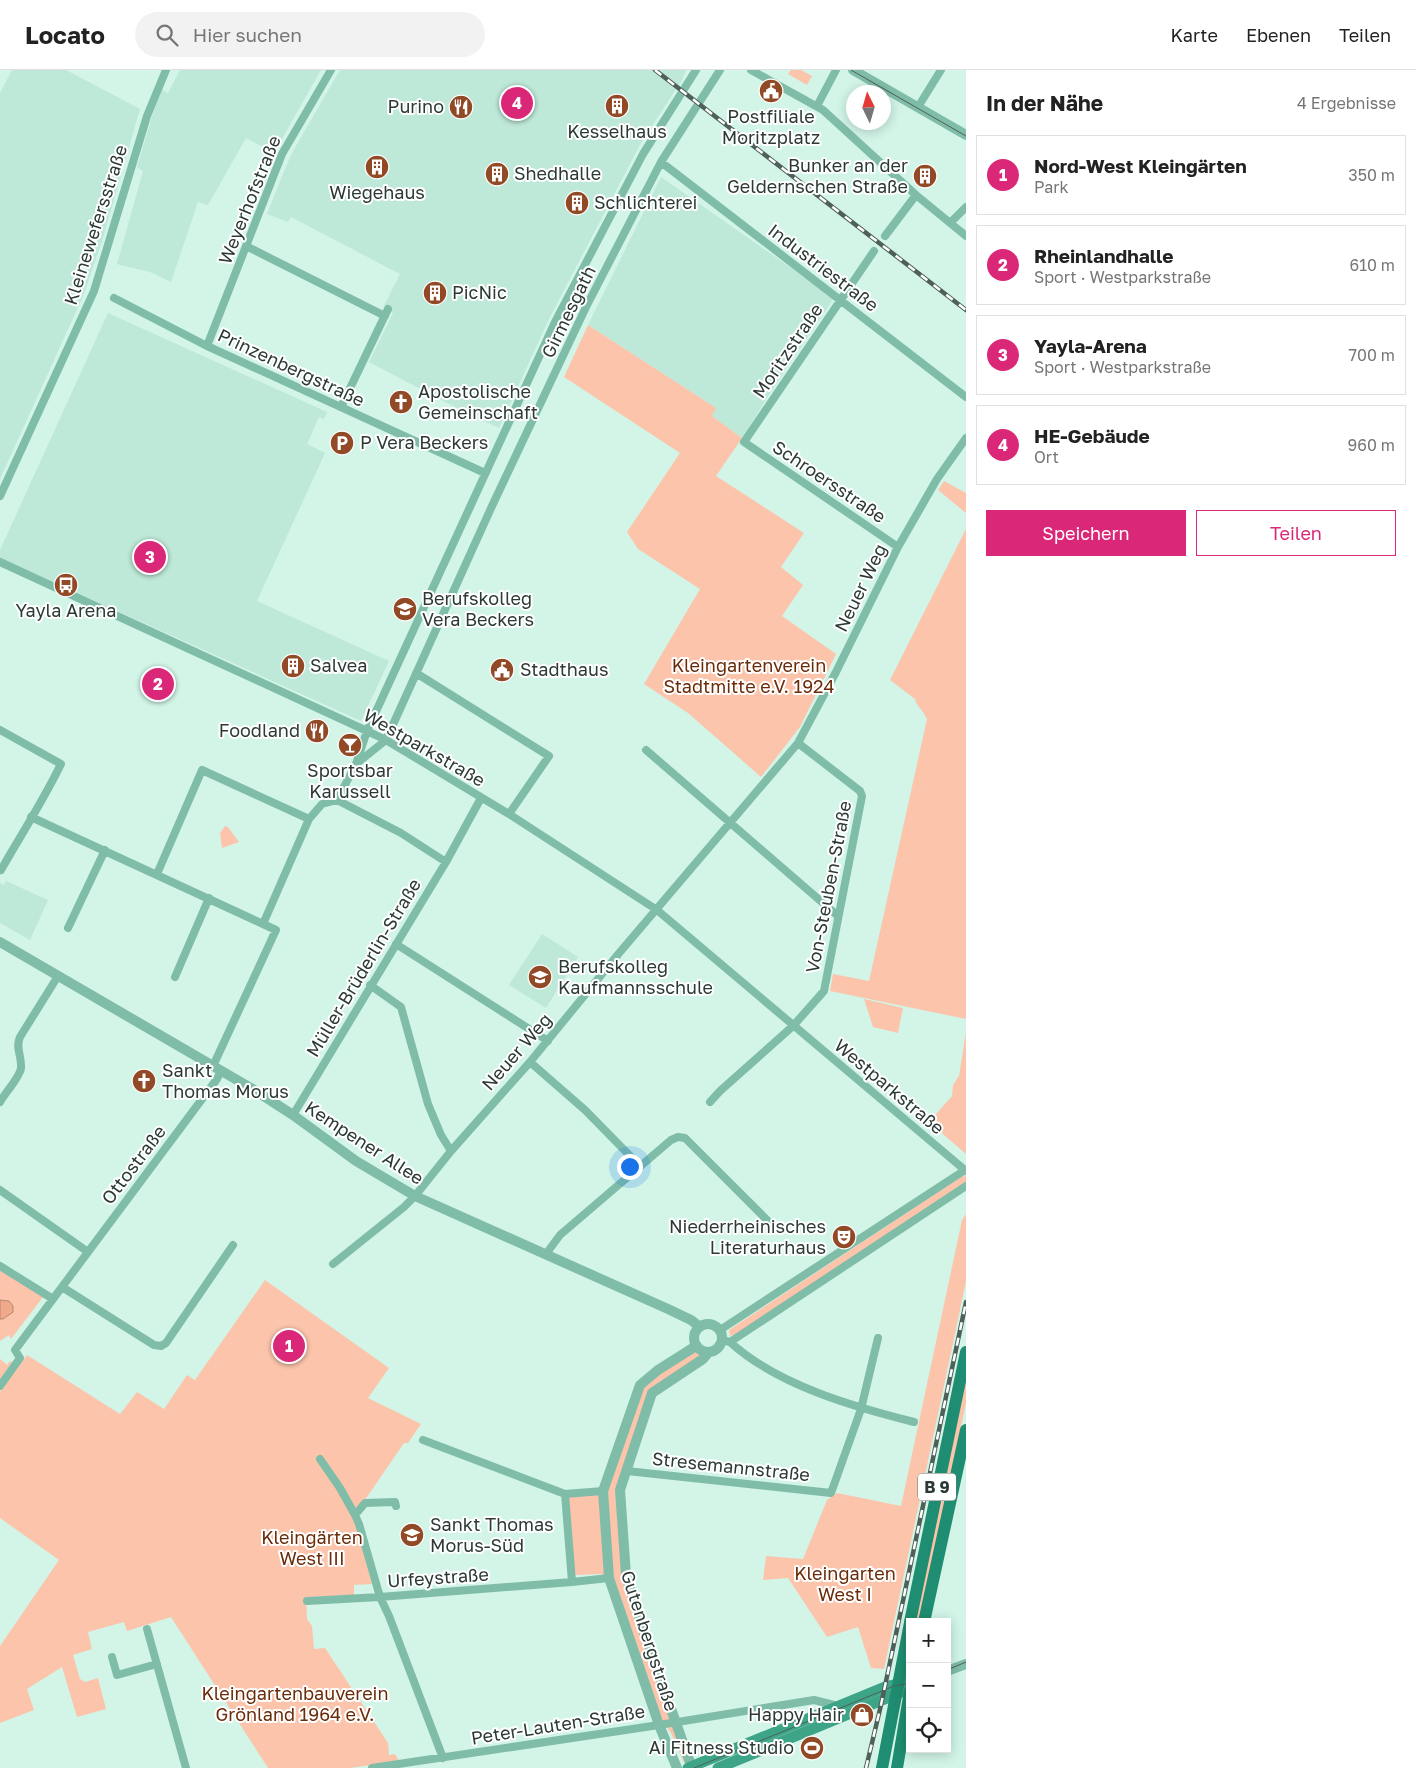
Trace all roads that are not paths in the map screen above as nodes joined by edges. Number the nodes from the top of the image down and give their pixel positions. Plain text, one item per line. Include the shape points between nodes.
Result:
1 (166, 70) edge
2 (331, 70) edge
3 (696, 70) edge
4 (720, 70) edge
5 (751, 70) edge
6 (836, 70) edge
7 (853, 70) edge
8 (941, 70) edge
9 (817, 106) junction
10 (918, 107) junction
11 (966, 135) edge
12 (661, 162) junction
13 (916, 195) junction
14 (966, 207) edge
15 (950, 223) junction
16 (885, 236) dead end
17 (966, 236) edge
18 (246, 246) junction
19 (874, 252) dead end
20 (114, 298) dead end
21 (841, 300) junction
22 (207, 346) junction
23 (966, 397) edge
24 (341, 407) junction
25 (966, 438) edge
26 (744, 442) joint
27 (485, 473) junction
28 (0, 496) edge
29 (898, 547) junction
30 (0, 562) edge
31 (416, 674) junction
32 (0, 730) edge
33 (368, 731) junction
34 (386, 740) junction
35 (798, 744) junction
36 (646, 750) dead end
37 (356, 764) junction
38 (481, 798) junction
39 (338, 800) junction
40 (509, 814) junction
41 (31, 817) junction
42 (309, 819) junction
43 (731, 823) junction
44 (104, 850) junction
45 (446, 862) junction
46 (1, 870) edge
47 (157, 874) junction
48 (209, 898) junction
49 (657, 910) junction
50 (838, 916) junction
51 (264, 924) junction
52 (68, 928) dead end
53 (0, 942) edge
54 (396, 944) junction
55 (58, 976) junction
56 (175, 977) dead end
57 (370, 985) junction
58 (793, 1026) junction
59 (548, 1041) junction
60 (530, 1062) junction
61 (217, 1068) junction
62 (0, 1102) edge
63 (710, 1102) dead end
64 (293, 1115) junction
65 (451, 1151) junction
66 (640, 1166) junction
67 (966, 1170) edge
68 (966, 1186) edge
69 (0, 1190) edge
70 (415, 1196) junction
71 (768, 1221) dead end
72 (233, 1245) dead end
73 (88, 1252) junction
74 (546, 1254) junction
75 (332, 1264) dead end
76 (0, 1266) edge
77 (62, 1287) junction
78 (53, 1299) junction
79 (700, 1327) junction
80 (724, 1337) junction
81 (878, 1338) dead end
82 (696, 1346) junction
83 (709, 1352) junction
84 (966, 1352) edge
85 (0, 1386) edge
86 (861, 1409) junction
87 (914, 1422) dead end
88 (966, 1430) edge
89 (423, 1440) dead end
90 (320, 1459) dead end
91 (627, 1471) junction
92 (603, 1490) junction
93 (620, 1490) junction
94 (565, 1494) junction
95 (396, 1506) dead end
96 (355, 1515) junction
97 (626, 1575) junction
98 (609, 1578) junction
99 (572, 1582) junction
100 (380, 1597) junction
101 (307, 1601) dead end
102 (911, 1618) edge
103 (925, 1618) edge
104 (147, 1629) dead end
105 (112, 1657) dead end
106 (907, 1663) edge
107 (157, 1664) junction
108 (966, 1664) edge
109 (951, 1670) edge
110 (905, 1688) edge
111 (838, 1706) junction
112 (676, 1723) junction
113 (659, 1725) junction
114 (443, 1758) junction
115 (691, 1767) edge
116 (186, 1768) edge
117 (372, 1768) edge
118 (677, 1768) edge
119 (718, 1768) edge
120 (882, 1768) edge
121 (897, 1768) edge

1 - 28 street, Kleinewefersstraße via 147,116 94,291
2 - 18 street, Weyerhofstraße via 282,154
3 - 27 street, Girmesgath via 643,154 556,320
4 - 12 street, Girmesgath
5 - 9 street
6 - 9 street
7 - 10 street
8 - 10 street
9 - 13 street
10 - 11 street
12 - 21 street, Industriestraße
12 - 31 street, Girmesgath via 586,307
13 - 15 street
13 - 16 street
14 - 15 street
15 - 17 street
18 - 22 street, Weyerhofstraße
18 - 24 street via 386,312
19 - 21 street, Moritzstraße
20 - 22 street, Prinzenbergstraße
21 - 23 street, Industriestraße
21 - 26 street, Moritzstraße
22 - 24 street, Prinzenbergstraße
24 - 27 street, Prinzenbergstraße
25 - 29 street, Neuer Weg via 937,479
26 - 29 street, Schroersstraße
27 - 33 street, Girmesgath
29 - 35 street, Neuer Weg
30 - 33 street, Westparkstraße
31 - 34 street, Girmesgath
31 - 40 street via 549,756
32 - 41 street via 61,764
33 - 34 street, Westparkstraße
33 - 37 street, Girmesgath
34 - 37 street
34 - 38 street, Westparkstraße
35 - 43 street, Neuer Weg
35 - 50 street, Von-Steuben-Straße via 860,791 862,796
36 - 43 street
37 - 39 street, Girmesgath
38 - 40 street, Westparkstraße
38 - 45 street, Müller-Brüderlin-Straße
39 - 42 street via 322,804
39 - 45 street via 401,833
40 - 49 street, Westparkstraße
41 - 44 street
41 - 46 street
42 - 47 street via 202,770
42 - 51 street
43 - 49 street, Neuer Weg
43 - 50 street
44 - 47 street
44 - 52 street
45 - 54 street, Müller-Brüderlin-Straße
47 - 48 street
48 - 51 street
48 - 56 street
49 - 58 street, Westparkstraße
49 - 59 street, Neuer Weg
50 - 58 street, Von-Steuben-Straße via 824,991
51 - 61 street, Ottostraße via 276,930
53 - 55 street, Kempener Allee
54 - 57 street, Müller-Brüderlin-Straße
54 - 59 street
55 - 61 street, Kempener Allee
55 - 62 street via 20,1036 17,1046 20,1072
57 - 64 street, Müller-Brüderlin-Straße
57 - 65 street via 400,1007 428,1104 440,1135
58 - 63 street
58 - 67 street, Westparkstraße
59 - 60 street, Neuer Weg
60 - 65 street, Neuer Weg
60 - 66 street via 585,1110
61 - 64 street, Kempener Allee
61 - 73 street, Ottostraße via 217,1079
64 - 70 street, Kempener Allee via 356,1161
65 - 70 street, Neuer Weg
66 - 71 street via 671,1140 685,1138
66 - 74 street via 560,1235
67 - 80 street
68 - 80 street
69 - 73 street
70 - 74 street, Kempener Allee
70 - 75 street, Neuer Weg
72 - 77 street via 161,1346 154,1345
73 - 77 street, Ottostraße
74 - 79 street, Kempener Allee
76 - 78 street
77 - 78 street, Ottostraße
78 - 85 street, Ottostraße via 15,1350 20,1358
79 - 80 street via 711,1324
79 - 82 street via 694,1336
80 - 83 street via 719,1348
80 - 86 street via 754,1361 815,1392
81 - 86 street
82 - 83 street
82 - 92 street, Gutenbergstraße via 640,1385
83 - 91 street, Gutenbergstraße via 652,1393
84 - 102 main road, B 9
86 - 87 street
86 - 91 street, Stresemannstraße via 831,1493
88 - 103 main road, B 9
89 - 94 street
90 - 96 street
91 - 93 street, Gutenbergstraße
92 - 93 street
92 - 94 street
92 - 98 street, Gutenbergstraße
93 - 97 street, Gutenbergstraße
94 - 99 street
95 - 96 street via 395,1502 365,1503
96 - 100 street
97 - 98 street
97 - 112 street, Gutenbergstraße
98 - 99 street, Urfeystraße
98 - 113 street, Gutenbergstraße
99 - 100 street, Urfeystraße
100 - 101 street, Urfeystraße
100 - 114 street
104 - 107 street
105 - 107 street via 118,1675
106 - 110 main road, B 9
107 - 116 street
108 - 109 street
110 - 111 main road
110 - 119 main road
110 - 120 main road, B 9
110 - 121 main road, B 9
111 - 112 street, Peter-Lauten-Straße via 814,1700
111 - 115 main road
112 - 113 street, Peter-Lauten-Straße
112 - 115 street, Gutenbergstraße
113 - 114 street, Peter-Lauten-Straße
113 - 118 street, Gutenbergstraße
114 - 117 street, Peter-Lauten-Straße

